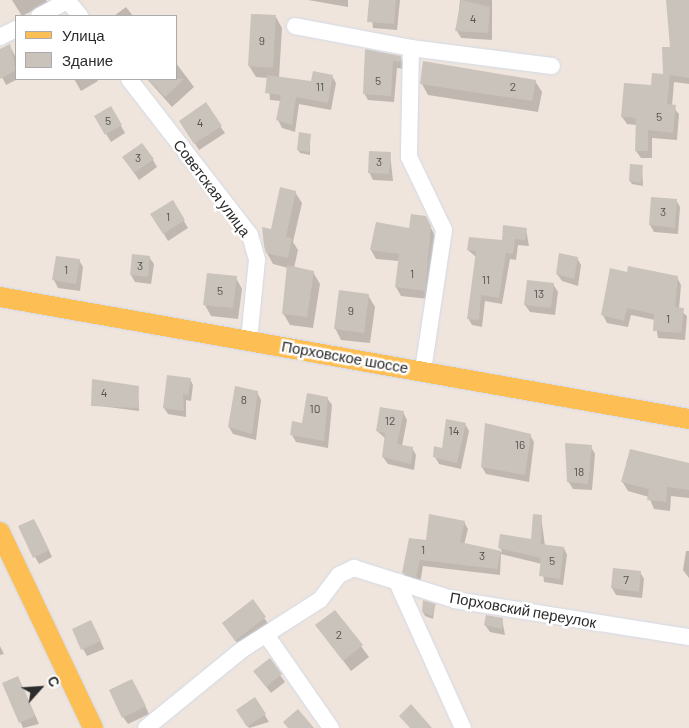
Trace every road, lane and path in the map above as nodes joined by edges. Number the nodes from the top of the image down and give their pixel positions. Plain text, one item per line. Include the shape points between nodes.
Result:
1 (67, 0) edge
2 (41, 15) edge
3 (79, 15) edge
4 (295, 26) dead end
5 (15, 30) edge
6 (0, 38) edge
7 (410, 48) junction
8 (552, 66) dead end
9 (131, 80) edge
10 (0, 297) edge
11 (249, 340) junction
12 (423, 371) junction
13 (689, 419) edge
14 (0, 532) edge
15 (397, 582) junction
16 (267, 636) junction
17 (689, 637) edge
18 (93, 728) edge
19 (146, 728) edge
20 (331, 728) edge
21 (463, 728) edge

1 - 2 street
1 - 3 street
4 - 7 street
5 - 6 street
7 - 8 street
7 - 12 street via 409,157 444,230
9 - 11 street, Советская улица via 250,235 257,260
10 - 11 main road, Порховское шоссе
11 - 12 main road, Порховское шоссе
12 - 13 main road, Порховское шоссе
14 - 18 main road
15 - 16 street, Порховский переулок via 354,568 339,575 320,600
15 - 17 street, Порховский переулок via 455,600
15 - 21 street
16 - 19 street, Порховский переулок via 243,649
16 - 20 street

